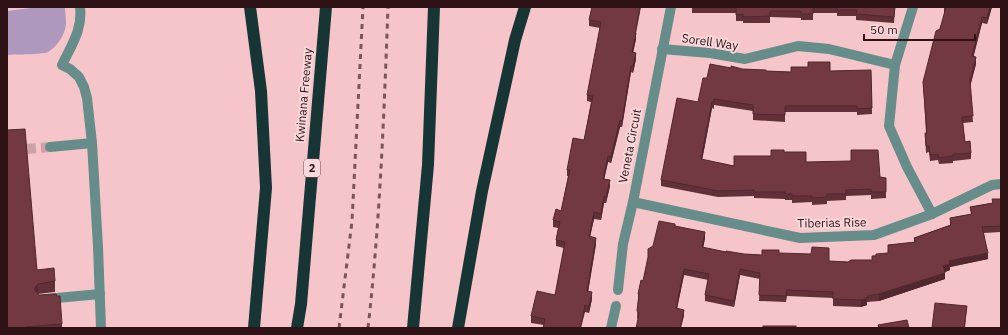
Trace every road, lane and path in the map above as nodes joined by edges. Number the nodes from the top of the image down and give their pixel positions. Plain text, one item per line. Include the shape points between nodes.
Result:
1 (80, 7) edge
2 (250, 7) edge
3 (326, 7) edge
4 (434, 7) edge
5 (525, 7) edge
6 (671, 7) edge
7 (913, 7) edge
8 (662, 49) junction
9 (895, 65) junction
10 (92, 143) junction
11 (50, 146) tunnel mouth
12 (1001, 184) edge
13 (633, 202) junction
14 (932, 214) junction
15 (618, 290) dead end
16 (100, 294) junction
17 (41, 300) edge
18 (616, 306) dead end
19 (101, 328) edge
20 (254, 328) edge
21 (297, 328) edge
22 (413, 328) edge
23 (458, 328) edge
24 (611, 328) edge

1 - 10 street via 79,30 62,65 75,73 84,87
2 - 20 highway via 261,91 266,188
3 - 21 highway, Kwinana Freeway / 2
4 - 22 highway via 428,166
5 - 23 highway via 515,40 482,191
6 - 8 street, Veneta Circuit
7 - 9 street
8 - 9 street, Sorell Way via 710,53 745,60 798,46 829,49
8 - 13 street, Veneta Circuit
9 - 14 street via 889,126
10 - 11 street
10 - 16 street
12 - 14 street, Tiberias Rise via 992,185
13 - 14 street, Tiberias Rise via 800,238 874,235
13 - 15 street, Veneta Circuit via 623,244
16 - 17 street
16 - 19 street
18 - 24 street

